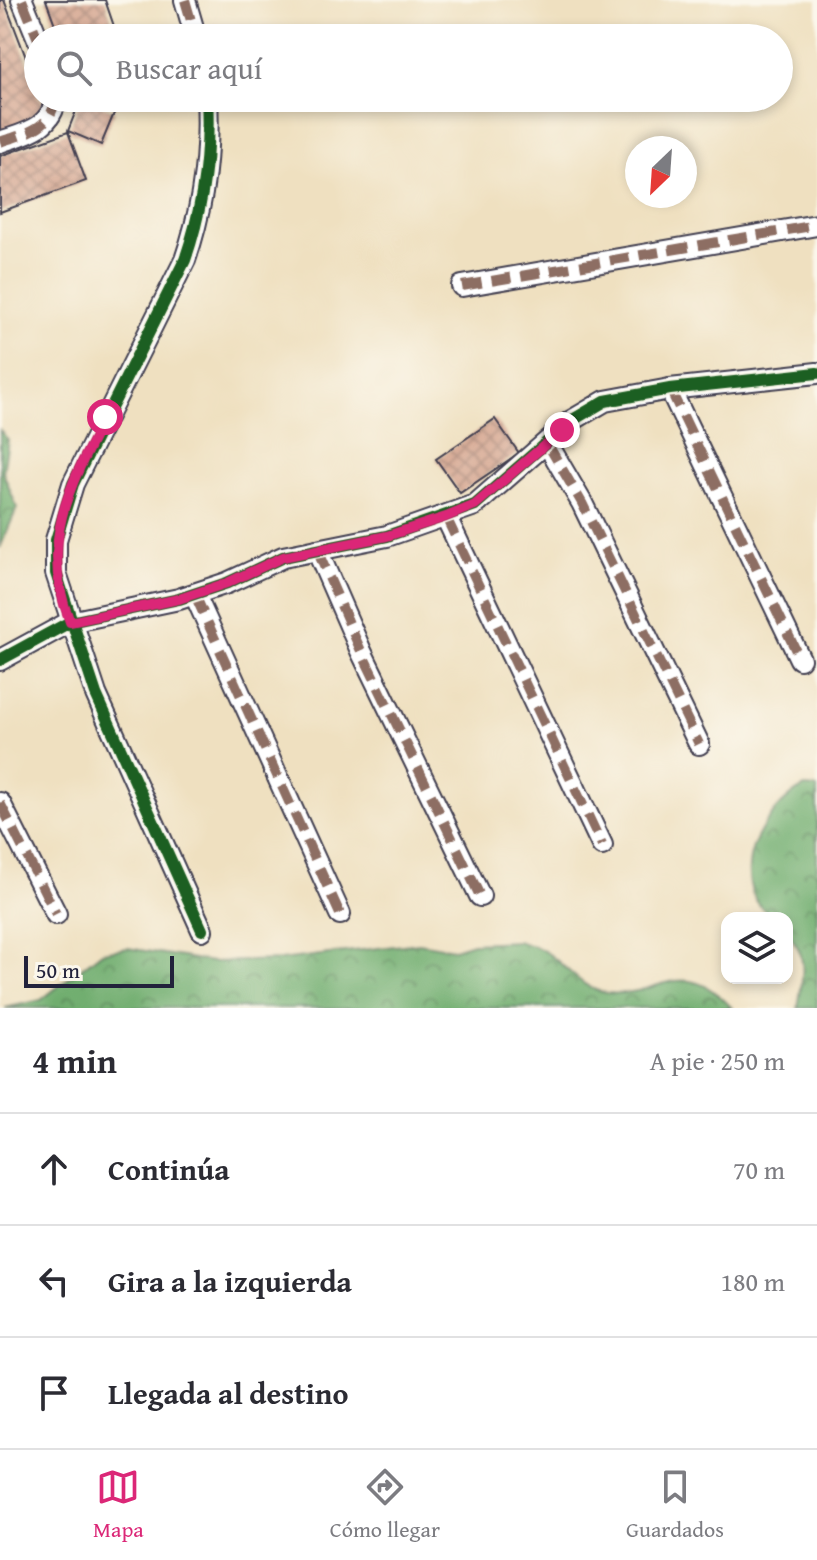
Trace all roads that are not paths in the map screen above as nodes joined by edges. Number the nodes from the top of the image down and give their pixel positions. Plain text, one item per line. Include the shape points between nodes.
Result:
1 (22, 0) edge
2 (185, 0) edge
3 (32, 24) edge
4 (192, 24) edge
5 (52, 112) edge
6 (207, 112) edge
7 (0, 142) edge
8 (817, 225) edge
9 (462, 286) dead end
10 (814, 380) edge
11 (670, 389) junction
12 (547, 443) junction
13 (446, 517) junction
14 (317, 550) junction
15 (195, 595) junction
16 (70, 622) junction
17 (800, 659) dead end
18 (0, 660) edge
19 (699, 744) dead end
20 (0, 803) edge
21 (602, 845) dead end
22 (480, 896) dead end
23 (56, 914) dead end
24 (340, 914) dead end
25 (202, 930) dead end

1 - 3 street
2 - 4 street
5 - 7 street via 40,128
6 - 16 street via 204,187 194,235 88,450 60,521 56,573
8 - 9 street
10 - 11 street
11 - 12 street via 591,407
11 - 17 street
12 - 13 street via 475,505
12 - 19 street via 582,503
13 - 14 street
13 - 21 street
14 - 15 street via 283,557
14 - 22 street
15 - 16 street
15 - 24 street
16 - 18 street
16 - 25 street via 96,694
20 - 23 street

